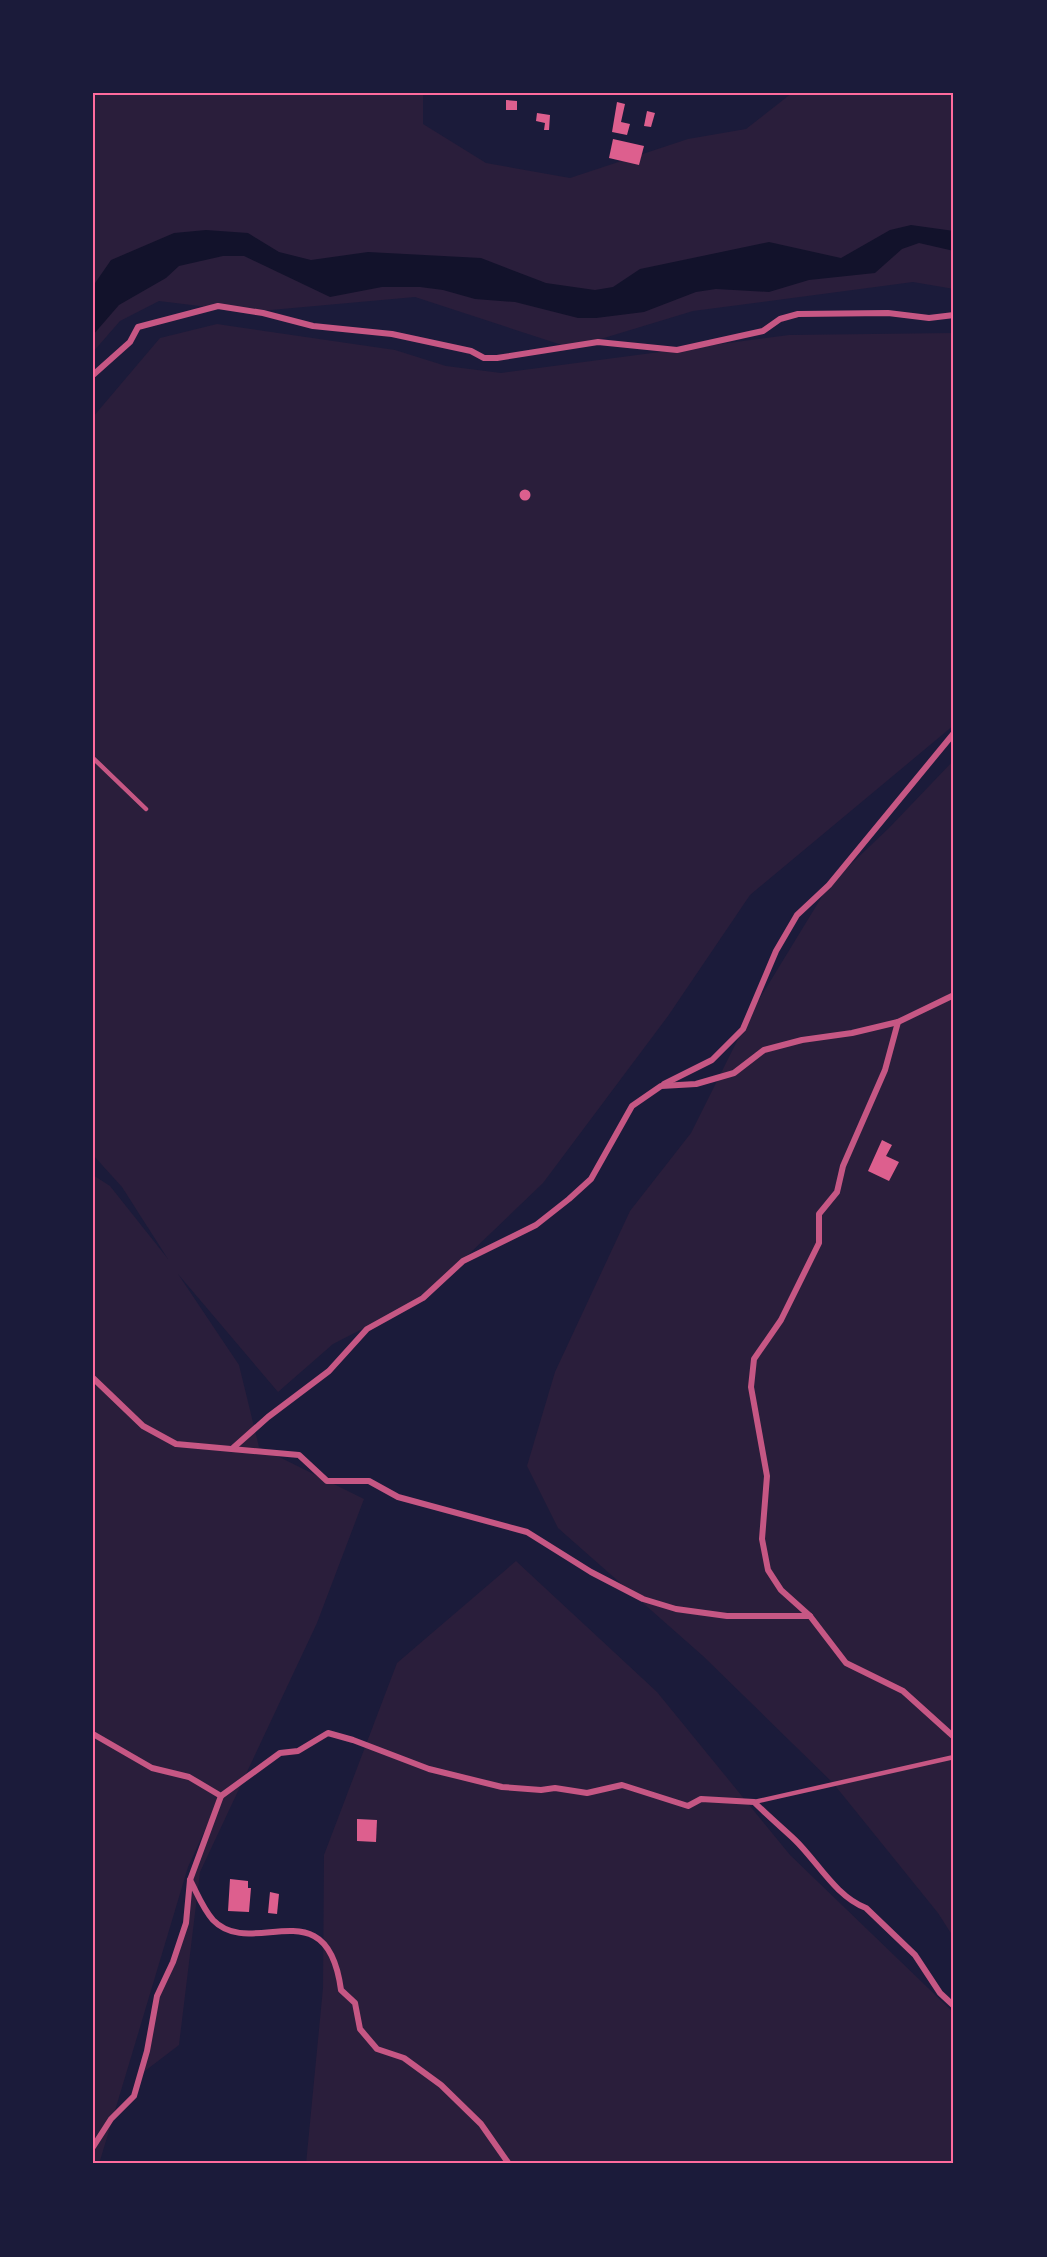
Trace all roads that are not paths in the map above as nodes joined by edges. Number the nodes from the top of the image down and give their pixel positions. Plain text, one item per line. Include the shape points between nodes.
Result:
1 (954, 315) edge
2 (94, 373) edge
3 (954, 733) edge
4 (93, 758) edge
5 (146, 809) dead end
6 (954, 995) edge
7 (898, 1022) junction
8 (661, 1086) junction
9 (93, 1378) edge
10 (233, 1448) junction
11 (810, 1616) junction
12 (93, 1734) edge
13 (954, 1737) edge
14 (954, 1757) edge
15 (221, 1796) junction
16 (754, 1802) junction
17 (190, 1880) junction
18 (954, 2006) edge
19 (93, 2146) edge
20 (509, 2164) edge

1 - 2 street via 929,318 888,313 798,314 780,319 763,331 677,350 598,342 484,358 471,351 392,334 313,326 218,306 138,327 130,342
3 - 8 street via 829,885 797,915 776,951 743,1029 712,1060
4 - 5 lane
6 - 7 street
7 - 8 street via 764,1050 734,1073 696,1084
7 - 11 street via 885,1071 843,1166 837,1192 819,1214 819,1243 781,1320 754,1359 752,1387 767,1476 762,1539 768,1570 781,1590
8 - 10 street via 632,1106 591,1179 569,1199 536,1225 464,1261 423,1298 367,1329 329,1371
9 - 10 street via 143,1426 176,1444
10 - 11 street via 299,1455 327,1481 369,1481 398,1497 527,1532 591,1572 643,1599 676,1610 727,1616
11 - 13 street via 846,1663 903,1691
12 - 15 street via 152,1768 189,1777
14 - 16 lane
15 - 16 street via 279,1753 298,1751 328,1733 429,1770 502,1787 587,1792 622,1785 688,1806 701,1799
15 - 17 street
16 - 18 street via 835,1884 915,1955 940,1993
17 - 19 street via 186,1923 157,1996 134,2096 111,2119
17 - 20 street via 214,1921 230,1929 241,1934 297,1929 324,1944 338,1970 341,1990 356,2003 360,2029 378,2049 404,2058 441,2085 480,2124

